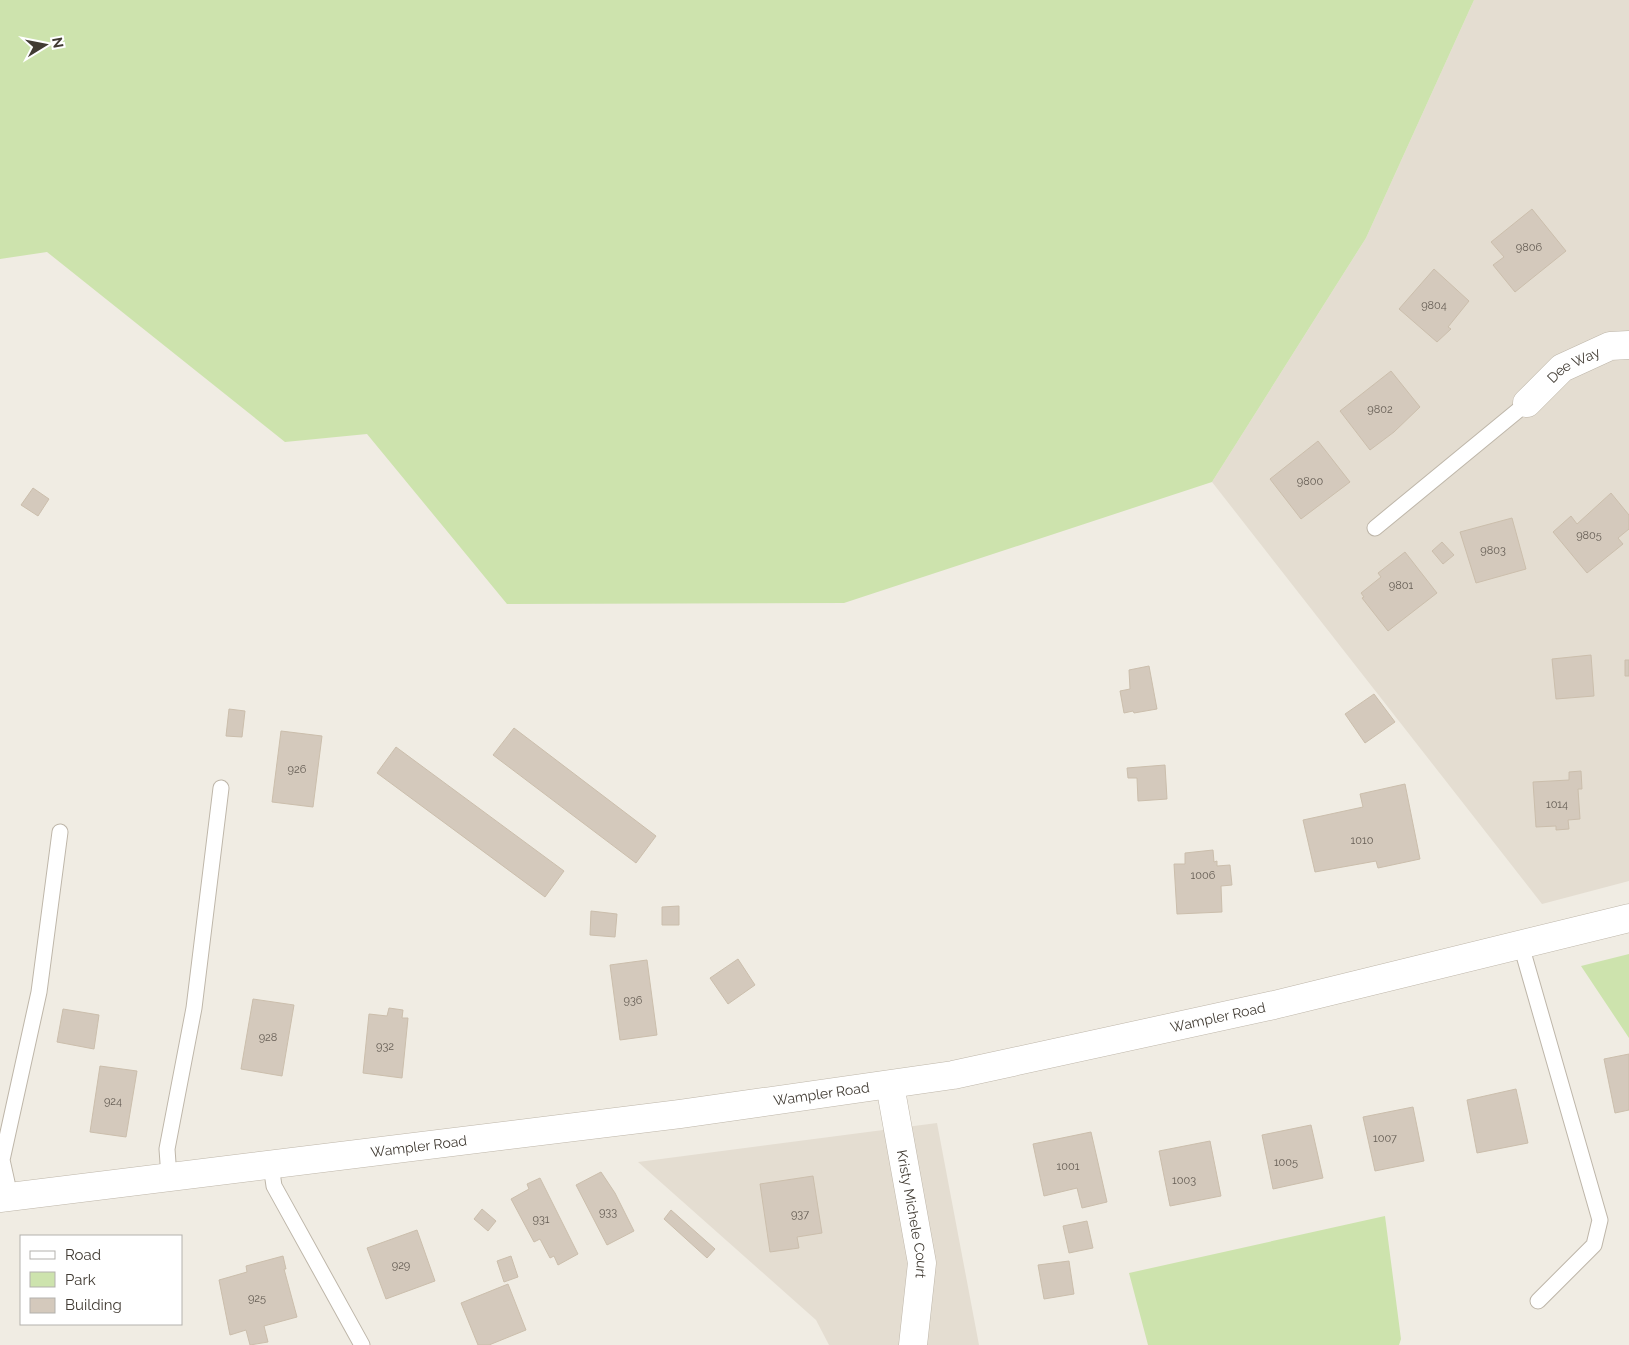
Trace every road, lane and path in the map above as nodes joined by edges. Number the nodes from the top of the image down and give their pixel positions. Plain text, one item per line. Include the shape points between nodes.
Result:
1 (1629, 345) edge
2 (1527, 403) joint
3 (1375, 528) dead end
4 (221, 788) dead end
5 (60, 832) dead end
6 (1629, 918) edge
7 (1521, 945) junction
8 (890, 1085) junction
9 (1, 1159) edge
10 (271, 1165) junction
11 (169, 1177) junction
12 (5, 1197) edge
13 (1538, 1301) dead end
14 (362, 1345) edge
15 (913, 1345) edge

1 - 2 street, Dee Way via 1610,346 1562,368
2 - 3 lane
4 - 11 lane via 194,1008 167,1149
5 - 9 lane via 39,992
6 - 7 street, Wampler Road
7 - 8 street, Wampler Road via 1071,1051
7 - 13 lane via 1600,1220 1594,1245
8 - 10 street, Wampler Road
8 - 15 street, Kristy Michele Court via 922,1263
9 - 12 lane
10 - 11 street, Wampler Road
10 - 14 lane via 274,1186
11 - 12 street, Wampler Road

